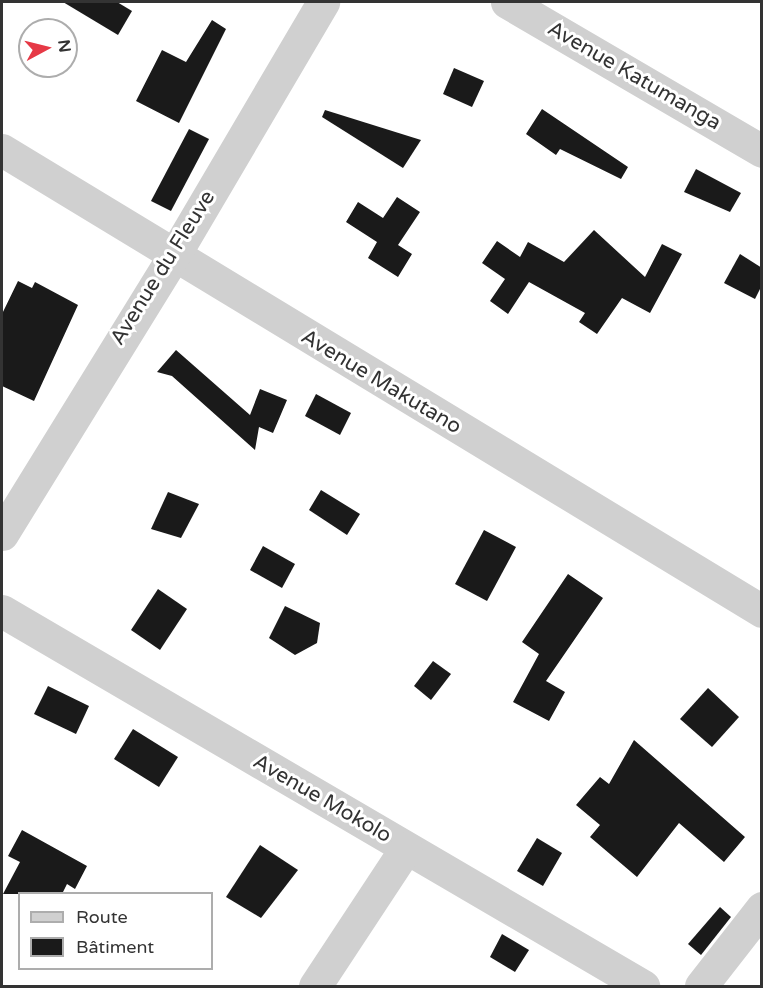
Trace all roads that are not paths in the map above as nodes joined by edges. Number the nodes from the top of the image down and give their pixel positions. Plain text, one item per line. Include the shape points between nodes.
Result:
1 (323, 2) edge
2 (507, 2) edge
3 (2, 150) edge
4 (762, 151) edge
5 (173, 257) junction
6 (2, 534) edge
7 (2, 611) edge
8 (762, 611) edge
9 (406, 848) junction
10 (762, 909) edge
11 (315, 987) edge
12 (643, 987) edge
13 (701, 987) edge

1 - 5 street, Avenue du Fleuve
2 - 4 street, Avenue Katumanga
3 - 5 street, Avenue Makutano
5 - 6 street, Avenue du Fleuve
5 - 8 street, Avenue Makutano
7 - 9 street, Avenue Mokolo
9 - 11 street
9 - 12 street, Avenue Mokolo
10 - 13 street

